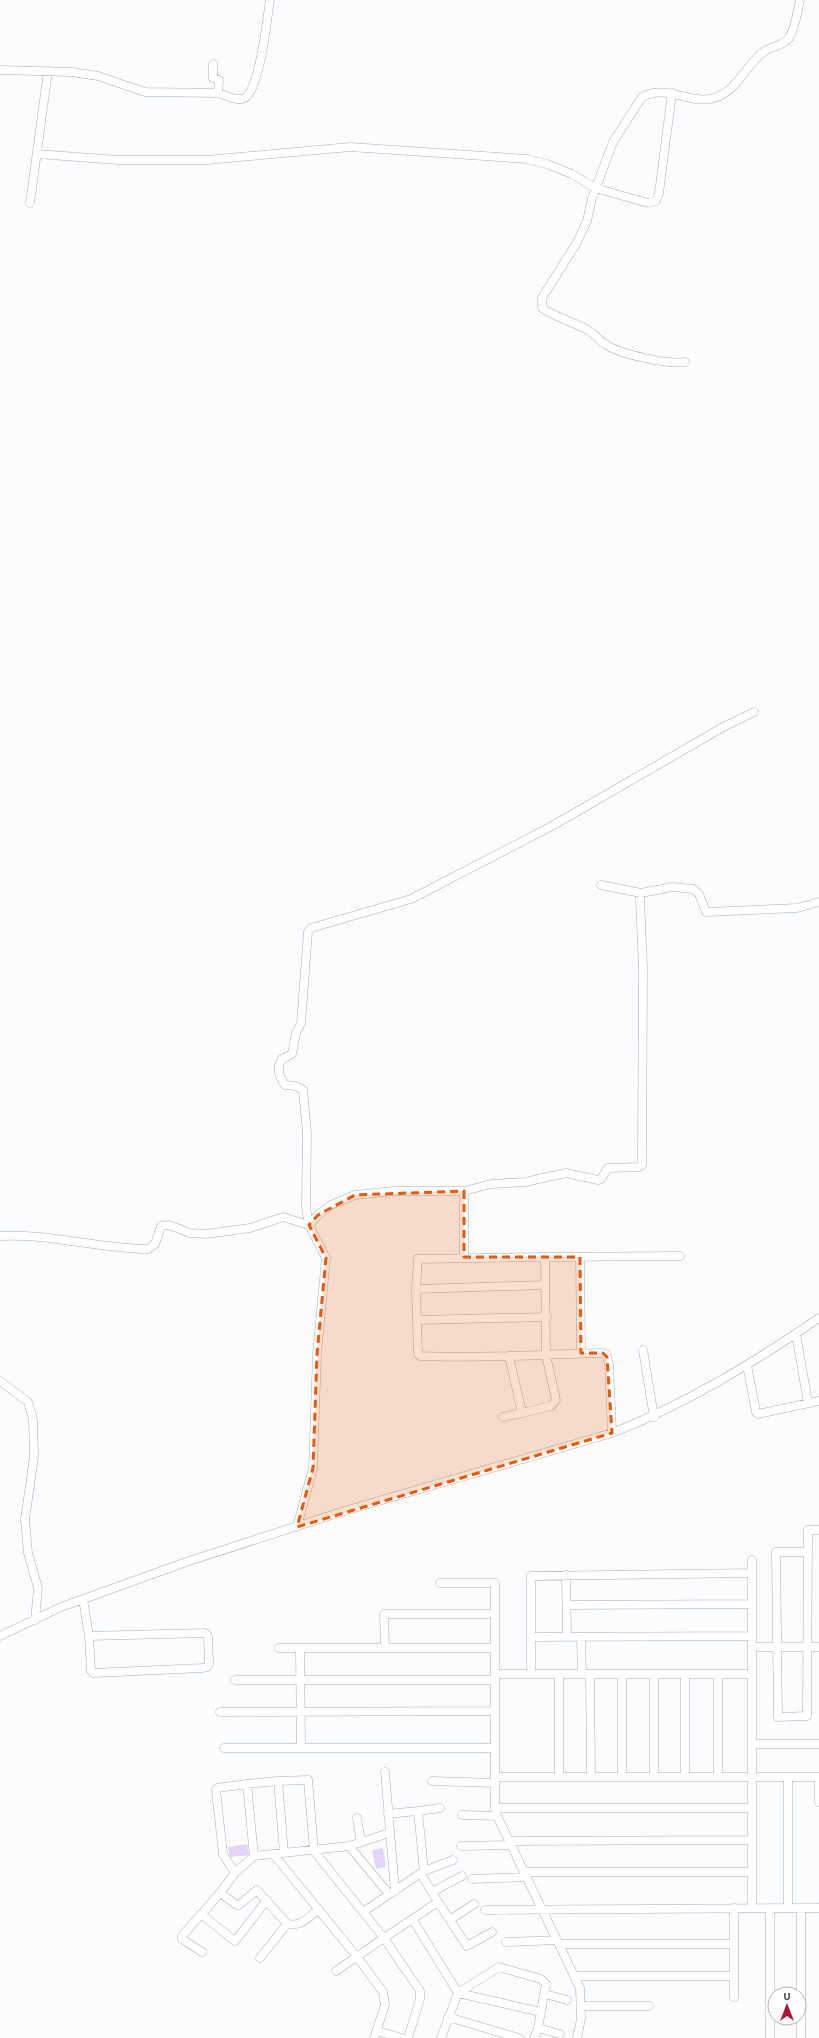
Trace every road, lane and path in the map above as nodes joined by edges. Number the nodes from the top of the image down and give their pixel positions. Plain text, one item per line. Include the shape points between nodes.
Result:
1 (270, 0) edge
2 (800, 0) edge
3 (213, 64) dead end
4 (0, 70) edge
5 (48, 71) junction
6 (218, 94) junction
7 (672, 94) junction
8 (37, 154) junction
9 (595, 188) junction
10 (30, 203) dead end
11 (684, 362) dead end
12 (754, 712) dead end
13 (601, 885) dead end
14 (641, 892) junction
15 (819, 902) edge
16 (464, 1191) junction
17 (309, 1225) junction
18 (0, 1236) edge
19 (680, 1256) dead end
20 (464, 1257) junction
21 (545, 1257) junction
22 (580, 1257) junction
23 (545, 1285) junction
24 (416, 1289) junction
25 (547, 1317) junction
26 (819, 1318) edge
27 (417, 1320) junction
28 (796, 1334) junction
29 (643, 1350) dead end
30 (581, 1353) junction
31 (546, 1355) junction
32 (509, 1356) junction
33 (747, 1365) junction
34 (0, 1381) edge
35 (819, 1401) edge
36 (808, 1403) junction
37 (522, 1413) junction
38 (503, 1417) dead end
39 (654, 1417) junction
40 (612, 1433) junction
41 (297, 1528) junction
42 (819, 1530) edge
43 (808, 1552) junction
44 (752, 1560) dead end
45 (752, 1573) junction
46 (566, 1575) junction
47 (440, 1583) dead end
48 (83, 1599) junction
49 (752, 1604) junction
50 (567, 1605) junction
51 (495, 1614) junction
52 (35, 1620) junction
53 (0, 1636) edge
54 (89, 1636) junction
55 (752, 1636) junction
56 (532, 1637) junction
57 (567, 1637) junction
58 (581, 1637) junction
59 (752, 1647) junction
60 (778, 1647) junction
61 (807, 1647) junction
62 (819, 1647) edge
63 (279, 1648) dead end
64 (300, 1648) junction
65 (384, 1648) junction
66 (495, 1648) junction
67 (532, 1674) junction
68 (558, 1674) junction
69 (586, 1674) junction
70 (622, 1674) junction
71 (654, 1674) junction
72 (685, 1674) junction
73 (718, 1674) junction
74 (752, 1674) junction
75 (495, 1677) junction
76 (236, 1680) dead end
77 (300, 1680) junction
78 (495, 1711) junction
79 (220, 1712) dead end
80 (300, 1712) junction
81 (752, 1744) junction
82 (819, 1744) edge
83 (224, 1748) dead end
84 (301, 1748) junction
85 (495, 1748) junction
86 (385, 1772) dead end
87 (559, 1777) junction
88 (591, 1777) junction
89 (622, 1777) junction
90 (654, 1777) junction
91 (685, 1777) junction
92 (718, 1777) junction
93 (752, 1777) junction
94 (788, 1777) junction
95 (495, 1780) junction
96 (432, 1781) dead end
97 (278, 1782) junction
98 (247, 1784) junction
99 (819, 1802) edge
100 (440, 1808) dead end
101 (752, 1808) junction
102 (418, 1811) junction
103 (496, 1812) junction
104 (388, 1814) junction
105 (462, 1815) dead end
106 (357, 1818) dead end
107 (389, 1832) junction
108 (752, 1840) junction
109 (361, 1842) junction
110 (510, 1843) junction
111 (349, 1846) junction
112 (461, 1846) dead end
113 (314, 1851) junction
114 (284, 1854) junction
115 (274, 1855) junction
116 (254, 1856) junction
117 (453, 1860) dead end
118 (423, 1872) junction
119 (752, 1872) junction
120 (236, 1873) junction
121 (525, 1875) junction
122 (462, 1876) dead end
123 (472, 1879) dead end
124 (392, 1892) junction
125 (432, 1892) junction
126 (220, 1893) junction
127 (267, 1900) junction
128 (438, 1902) junction
129 (474, 1904) dead end
130 (542, 1908) junction
131 (734, 1908) junction
132 (752, 1908) junction
133 (770, 1908) junction
134 (788, 1908) junction
135 (801, 1908) junction
136 (819, 1908) edge
137 (318, 1910) junction
138 (486, 1910) dead end
139 (363, 1912) junction
140 (201, 1914) junction
141 (413, 1920) junction
142 (450, 1920) junction
143 (287, 1924) junction
144 (492, 1932) dead end
145 (384, 1938) junction
146 (506, 1942) dead end
147 (558, 1942) junction
148 (734, 1944) junction
149 (202, 1952) dead end
150 (357, 1957) junction
151 (260, 1958) dead end
152 (336, 1971) dead end
153 (574, 1976) junction
154 (734, 1976) junction
155 (458, 1993) junction
156 (545, 1994) junction
157 (734, 1997) dead end
158 (567, 2000) dead end
159 (580, 2006) junction
160 (649, 2006) dead end
161 (541, 2012) junction
162 (448, 2017) junction
163 (538, 2028) junction
164 (560, 2034) dead end
165 (375, 2035) edge
166 (580, 2037) edge
167 (402, 2038) edge
168 (408, 2038) edge
169 (441, 2038) edge
170 (519, 2038) edge
171 (534, 2038) edge
172 (770, 2038) edge
173 (801, 2038) edge

1 - 6 street via 258,73 248,94 241,99
2 - 7 street via 793,30 788,39 780,46 765,52 728,90 710,99
3 - 6 street via 213,78 219,80
4 - 5 street
5 - 6 street via 98,76 145,92
5 - 8 street
7 - 9 street via 648,94 642,97 613,142
7 - 9 street via 660,188 656,201 648,203
8 - 9 street via 118,160 207,160 350,147 527,159 572,174
8 - 10 street
9 - 11 street via 587,221 576,244 542,298 542,308 586,329 613,348 668,363
12 - 17 street via 725,726 540,833 411,899 311,928 308,932 301,1023 296,1033 292,1054 282,1059 278,1067 280,1079 285,1085 303,1090 307,1133 306,1207
13 - 14 street
14 - 15 street via 672,887 693,889 700,894 706,912 797,908
14 - 16 street via 642,1165 608,1168 598,1180 566,1172 525,1182 491,1184
16 - 17 street via 355,1194 331,1205
16 - 20 street
17 - 18 street via 283,1217 250,1228 206,1234 190,1233 166,1225 161,1226 155,1244 148,1249 15,1235
17 - 41 street via 326,1258 317,1354 313,1468
19 - 22 street
20 - 21 street
20 - 24 street via 418,1259
21 - 22 street
21 - 23 street
22 - 30 street
23 - 24 street
23 - 25 street
24 - 27 street
25 - 27 street
25 - 31 street
26 - 28 street
27 - 32 street via 420,1356
28 - 33 street
28 - 36 street
29 - 39 street
30 - 31 street
30 - 40 street via 603,1353 607,1357
31 - 32 street
31 - 37 street via 556,1400 554,1404
32 - 37 street
33 - 36 street via 756,1412 761,1414
33 - 39 street
34 - 52 street via 28,1402 33,1419 34,1457 25,1519 28,1553 38,1588
35 - 36 street
37 - 38 street
39 - 40 street
40 - 41 street via 340,1512
41 - 48 street via 189,1561
42 - 43 street via 808,1530
43 - 60 street via 776,1552
43 - 61 street
44 - 45 street
45 - 46 street
45 - 49 street
46 - 50 street
46 - 56 street via 532,1576
47 - 51 street via 495,1583
48 - 52 street
48 - 54 street
49 - 50 street
49 - 55 street
50 - 57 street
51 - 65 street via 384,1614
51 - 66 street
52 - 53 street
54 - 54 street via 93,1673 202,1668 209,1664 208,1636 205,1633
55 - 58 street
55 - 59 street
56 - 57 street
56 - 67 street
57 - 58 street
58 - 69 street
59 - 60 street
59 - 74 street
60 - 61 street
60 - 61 street via 778,1717 807,1716
61 - 62 street
63 - 64 street
64 - 65 street
64 - 77 street
65 - 66 street
66 - 75 street
67 - 68 street
67 - 75 street
68 - 69 street
68 - 87 street
69 - 70 street
69 - 88 street
70 - 71 street
70 - 89 street
71 - 72 street
71 - 90 street
72 - 73 street
72 - 91 street
73 - 74 street
73 - 92 street
74 - 81 street
75 - 77 street
75 - 78 street
76 - 77 street
77 - 80 street
78 - 80 street
78 - 85 street
79 - 80 street
80 - 84 street
81 - 82 street
81 - 93 street
83 - 84 street
84 - 85 street
85 - 95 street
86 - 104 street
87 - 88 street
87 - 95 street
88 - 89 street
89 - 90 street
90 - 91 street
91 - 92 street
92 - 93 street
93 - 94 street
93 - 101 street
94 - 99 street via 819,1777
94 - 134 street
95 - 96 street
95 - 103 street
97 - 98 street
97 - 113 street via 308,1780
97 - 114 street
98 - 116 street
98 - 120 street via 216,1790 223,1854
100 - 102 street
101 - 103 street
101 - 108 street
102 - 104 street
102 - 118 street
103 - 105 street
103 - 110 street
104 - 107 street
106 - 109 street
107 - 109 street
107 - 124 street
108 - 110 street
108 - 119 street
109 - 111 street
110 - 112 street
110 - 121 street
111 - 113 street
111 - 124 street
113 - 114 street
113 - 139 street
114 - 115 street
115 - 116 street
115 - 137 street
116 - 120 street
117 - 118 street
118 - 124 street
118 - 125 street
119 - 121 street
119 - 132 street
120 - 126 street
121 - 123 street
121 - 130 street
122 - 125 street
124 - 139 street
125 - 128 street
126 - 127 street via 237,1905 255,1890 261,1892
126 - 140 street
127 - 140 street via 235,1941
127 - 143 street
128 - 141 street
128 - 142 street
129 - 142 street
130 - 131 street
130 - 138 street
130 - 147 street
131 - 132 street
131 - 148 street
132 - 133 street
133 - 134 street
133 - 172 street
134 - 135 street
135 - 136 street
135 - 173 street
137 - 143 street via 298,1925
137 - 150 street
139 - 145 street
140 - 149 street via 182,1938
141 - 145 street
141 - 155 street
142 - 144 street via 467,1946
143 - 151 street
145 - 150 street
145 - 168 street via 420,1991
146 - 147 street
147 - 148 street
147 - 153 street
148 - 154 street
150 - 152 street
150 - 165 street via 385,1998
153 - 154 street
153 - 159 street via 580,1988
154 - 157 street
155 - 156 street via 496,1968 504,1967 544,1981
155 - 161 street
155 - 162 street
156 - 158 street
156 - 161 street
159 - 160 street
159 - 166 street
161 - 163 street
162 - 169 street
162 - 170 street
163 - 164 street
163 - 171 street
165 - 167 street

